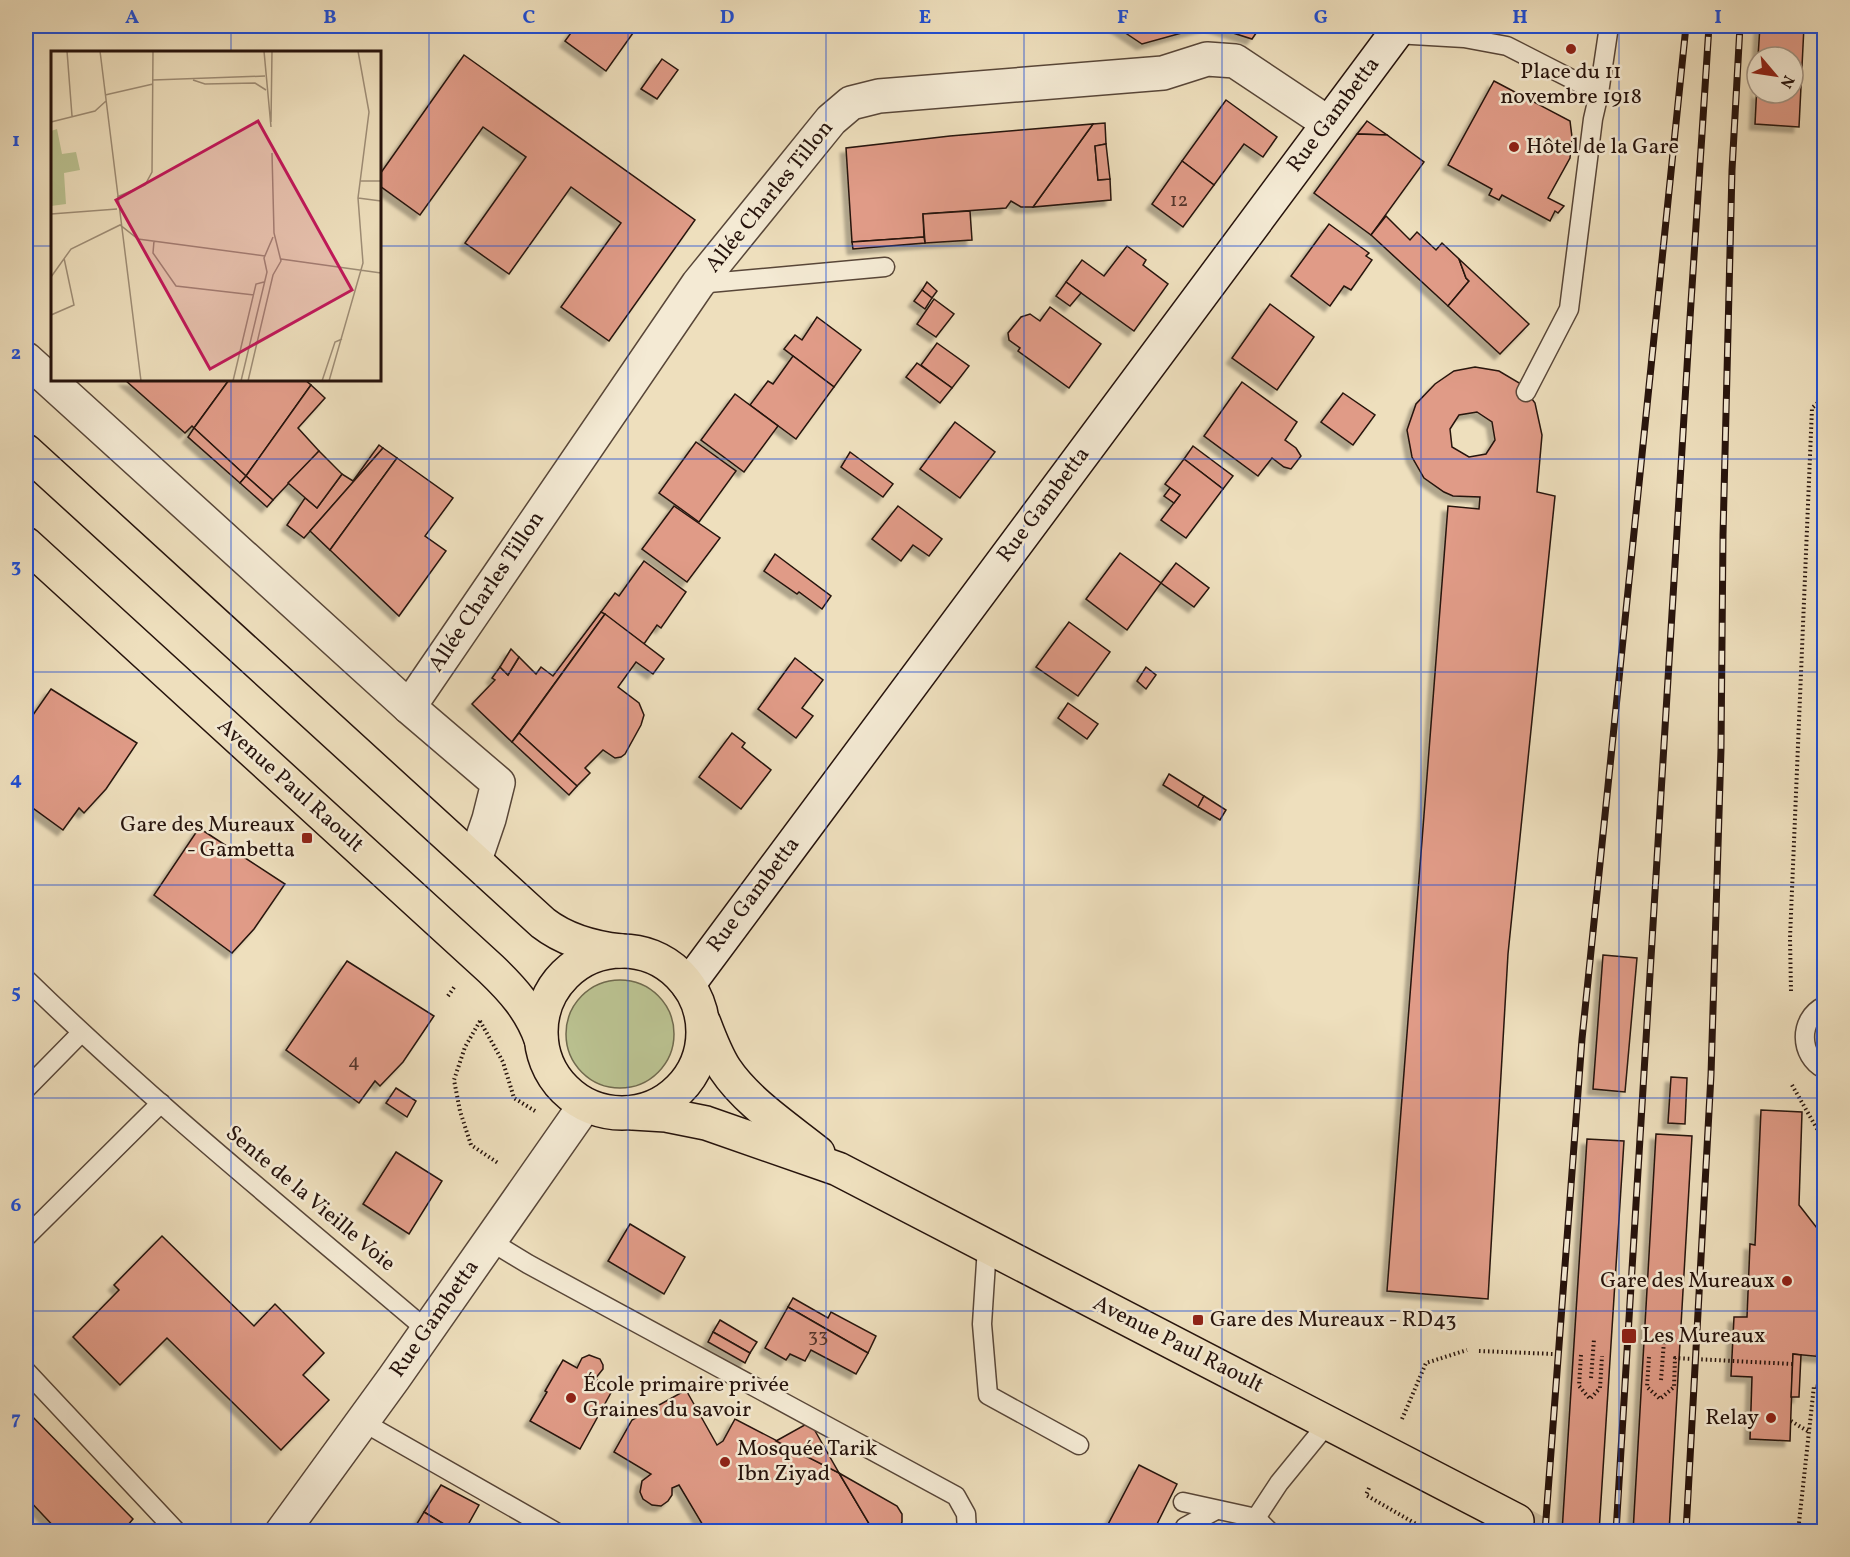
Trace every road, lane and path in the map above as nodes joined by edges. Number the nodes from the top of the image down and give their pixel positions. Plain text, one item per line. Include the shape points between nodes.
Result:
1 (1609, 26) edge
2 (1398, 30) edge
3 (1599, 93) junction
4 (1328, 123) junction
5 (885, 267) dead end
6 (698, 284) junction
7 (26, 358) edge
8 (51, 381) edge
9 (51, 381) edge
10 (1526, 392) dead end
11 (1824, 397) edge
12 (26, 451) edge
13 (26, 544) edge
14 (409, 707) junction
15 (475, 860) junction
16 (621, 951) junction
17 (26, 979) edge
18 (688, 985) junction
19 (1791, 996) dead end
20 (1824, 1006) edge
21 (701, 1015) junction
22 (81, 1033) junction
23 (541, 1038) junction
24 (1824, 1069) edge
25 (1792, 1076) dead end
26 (26, 1089) edge
27 (161, 1103) junction
28 (585, 1105) junction
29 (534, 1111) dead end
30 (633, 1113) junction
31 (1824, 1141) edge
32 (503, 1166) dead end
33 (838, 1169) junction
34 (26, 1237) edge
35 (490, 1241) junction
36 (987, 1246) junction
37 (428, 1330) junction
38 (1594, 1339) dead end
39 (1664, 1341) dead end
40 (1824, 1349) edge
41 (1479, 1351) dead end
42 (1554, 1353) dead end
43 (1581, 1355) dead end
44 (1602, 1356) dead end
45 (1817, 1356) dead end
46 (1649, 1357) dead end
47 (1792, 1364) dead end
48 (26, 1371) edge
49 (1591, 1378) dead end
50 (1661, 1380) dead end
51 (1824, 1387) edge
52 (1791, 1421) dead end
53 (363, 1422) junction
54 (1329, 1423) junction
55 (1809, 1432) junction
56 (1079, 1445) dead end
57 (1183, 1502) dead end
58 (1216, 1510) junction
59 (1256, 1518) junction
60 (1517, 1521) tunnel mouth
61 (177, 1532) edge
62 (282, 1532) edge
63 (556, 1532) edge
64 (967, 1532) edge
65 (1183, 1532) edge
66 (1270, 1532) edge
67 (1798, 1532) edge

1 - 3 lane
2 - 3 lane via 1507,46
2 - 4 street, Rue Gambetta
3 - 10 lane via 1569,309
4 - 6 street, Allée Charles Tillon via 1235,60 1207,60 1163,73 879,96 851,103 831,120
4 - 18 street, Rue Gambetta
5 - 6 lane
6 - 14 street, Allée Charles Tillon
7 - 9 street
8 - 14 street
11 - 19 path via 1812,408 1790,938
12 - 15 main road
13 - 23 main road, Avenue Paul Raoult via 491,969 530,1014
14 - 15 street via 498,783
15 - 16 main road via 550,928 585,944
16 - 18 main road via 643,954 664,963
16 - 23 main road via 589,958 562,978 545,1006
17 - 22 lane, Sente de la Vieille Voie
18 - 21 main road
20 - 24 lane via 1811,1015 1804,1038 1812,1060
21 - 30 main road via 701,1048 688,1078 655,1107
21 - 33 main road, Avenue Paul Raoult via 719,1060 736,1083
22 - 26 lane
22 - 27 lane, Sente de la Vieille Voie
23 - 28 main road via 545,1060 556,1080
25 - 31 path via 1792,1088
27 - 34 lane
27 - 37 lane, Sente de la Vieille Voie
28 - 30 main road via 611,1113
28 - 35 street, Rue Gambetta
29 - 32 path via 514,1098 503,1062 480,1021 465,1047 454,1080 471,1145
30 - 33 main road, Avenue Paul Raoult via 706,1122
33 - 36 main road, Avenue Paul Raoult
35 - 37 street, Rue Gambetta
35 - 64 lane via 956,1496 966,1514
36 - 54 main road, Avenue Paul Raoult
36 - 56 lane via 982,1324 988,1395
37 - 53 street, Rue Gambetta
38 - 49 path
39 - 50 path
40 - 45 path
41 - 42 path
43 - 44 path via 1579,1386 1590,1399 1600,1388
46 - 47 path via 1647,1387 1660,1399 1674,1387 1675,1358
48 - 61 lane
51 - 55 path via 1814,1386
52 - 55 path
53 - 62 street, Rue Gambetta
53 - 63 lane
54 - 59 lane via 1279,1483
54 - 60 main road, Avenue Paul Raoult
55 - 67 path
57 - 58 lane
58 - 59 lane
58 - 65 lane via 1185,1527
59 - 66 lane

